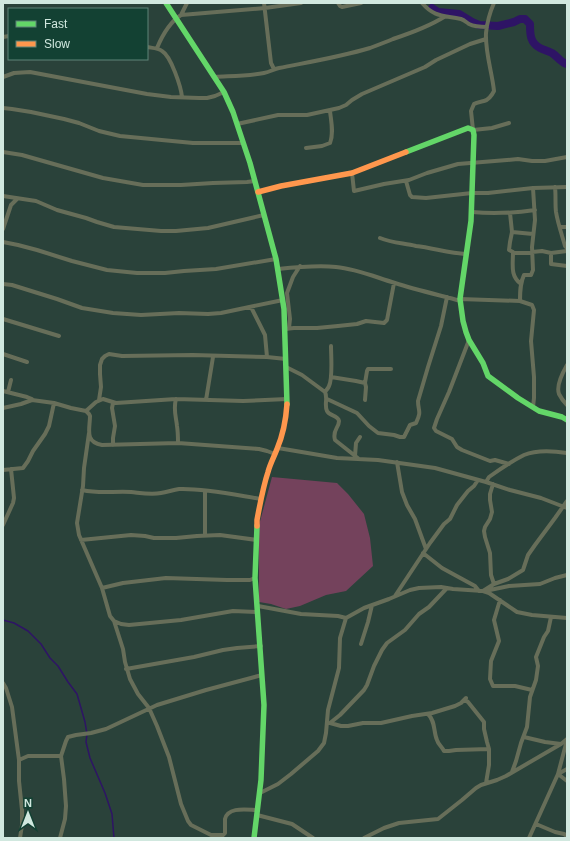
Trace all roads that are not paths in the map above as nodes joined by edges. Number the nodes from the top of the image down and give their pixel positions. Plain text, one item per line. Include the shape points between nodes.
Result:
1 (166, 3) edge
2 (187, 3) edge
3 (264, 3) edge
4 (300, 3) edge
5 (338, 3) edge
6 (361, 3) edge
7 (422, 3) edge
8 (494, 3) edge
9 (265, 8) junction
10 (181, 15) junction
11 (444, 17) junction
12 (176, 18) junction
13 (487, 27) junction
14 (486, 39) junction
15 (148, 47) edge
16 (157, 48) junction
17 (274, 69) junction
18 (3, 77) edge
19 (215, 78) junction
20 (224, 92) junction
21 (182, 98) junction
22 (3, 108) edge
23 (330, 111) junction
24 (510, 123) dead end
25 (237, 124) junction
26 (472, 130) junction
27 (243, 143) junction
28 (306, 148) dead end
29 (3, 152) edge
30 (567, 157) edge
31 (473, 163) junction
32 (352, 173) junction
33 (255, 181) junction
34 (406, 181) junction
35 (554, 187) junction
36 (567, 187) edge
37 (533, 188) junction
38 (258, 192) junction
39 (472, 193) junction
40 (3, 196) edge
41 (17, 199) junction
42 (535, 210) junction
43 (472, 212) junction
44 (510, 213) junction
45 (264, 216) junction
46 (560, 227) junction
47 (567, 227) edge
48 (3, 229) edge
49 (512, 232) junction
50 (533, 234) junction
51 (380, 238) dead end
52 (3, 242) edge
53 (567, 248) edge
54 (532, 252) junction
55 (567, 252) edge
56 (513, 253) junction
57 (551, 253) junction
58 (466, 254) junction
59 (276, 259) junction
60 (300, 266) junction
61 (567, 266) edge
62 (278, 269) junction
63 (394, 283) junction
64 (3, 284) edge
65 (521, 284) junction
66 (447, 297) junction
67 (282, 300) junction
68 (460, 300) junction
69 (520, 301) junction
70 (251, 307) junction
71 (3, 319) edge
72 (287, 328) junction
73 (58, 336) dead end
74 (469, 340) junction
75 (330, 346) dead end
76 (3, 354) edge
77 (213, 357) junction
78 (267, 357) junction
79 (286, 359) junction
80 (27, 362) dead end
81 (567, 366) edge
82 (286, 367) junction
83 (390, 369) dead end
84 (331, 377) junction
85 (11, 380) dead end
86 (365, 383) junction
87 (3, 391) edge
88 (8, 392) junction
89 (325, 392) junction
90 (176, 399) junction
91 (287, 399) junction
92 (327, 399) junction
93 (32, 400) junction
94 (100, 400) junction
95 (206, 400) junction
96 (364, 400) dead end
97 (113, 402) junction
98 (54, 403) junction
99 (567, 405) edge
100 (532, 407) junction
101 (3, 408) edge
102 (86, 411) junction
103 (567, 420) edge
104 (89, 433) junction
105 (360, 437) dead end
106 (178, 443) junction
107 (114, 445) junction
108 (278, 448) junction
109 (567, 453) edge
110 (275, 454) junction
111 (355, 456) junction
112 (359, 459) junction
113 (397, 462) junction
114 (509, 464) junction
115 (11, 469) junction
116 (3, 470) edge
117 (478, 480) junction
118 (486, 482) junction
119 (493, 484) junction
120 (82, 490) junction
121 (204, 491) junction
122 (261, 499) junction
123 (567, 501) edge
124 (565, 507) edge
125 (3, 525) edge
126 (205, 535) junction
127 (80, 540) junction
128 (257, 540) junction
129 (426, 549) junction
130 (423, 553) junction
131 (567, 575) edge
132 (255, 578) junction
133 (494, 584) junction
134 (102, 588) junction
135 (447, 588) junction
136 (481, 591) junction
137 (395, 596) junction
138 (500, 600) junction
139 (372, 605) junction
140 (258, 606) junction
141 (258, 612) junction
142 (551, 616) junction
143 (346, 618) junction
144 (567, 618) edge
145 (114, 621) junction
146 (361, 644) dead end
147 (260, 646) junction
148 (126, 669) junction
149 (262, 675) junction
150 (3, 683) edge
151 (532, 690) junction
152 (149, 708) junction
153 (428, 714) junction
154 (328, 723) junction
155 (524, 737) junction
156 (567, 739) edge
157 (561, 744) junction
158 (489, 749) junction
159 (61, 756) junction
160 (19, 760) junction
161 (567, 769) edge
162 (512, 772) junction
163 (558, 774) junction
164 (567, 781) edge
165 (486, 783) junction
166 (260, 793) junction
167 (257, 812) junction
168 (536, 824) junction
169 (532, 831) junction
170 (567, 836) edge
171 (212, 837) edge
172 (20, 838) edge
173 (60, 838) edge
174 (254, 838) edge
175 (313, 838) edge
176 (364, 838) edge
177 (529, 838) edge
178 (533, 838) edge

1 - 12 street
2 - 10 street
3 - 9 street
4 - 9 street
5 - 6 street via 342,7
7 - 11 street via 432,12
8 - 13 street
9 - 10 street
9 - 17 street
10 - 12 street
11 - 13 street
11 - 17 street via 407,35 370,48
12 - 16 street
12 - 19 street
13 - 14 street
14 - 23 street via 470,44
14 - 26 street via 494,93 486,101 474,104
15 - 16 street
16 - 21 street via 168,57 179,83
17 - 19 street via 263,73
18 - 21 street via 30,72
19 - 20 street
20 - 21 street via 207,98
20 - 25 street
22 - 27 street via 64,119 120,136 193,143
23 - 25 street via 278,116
23 - 28 street via 330,143
24 - 26 street
25 - 27 street
26 - 31 street
26 - 32 street via 468,128 453,132
27 - 33 street
29 - 33 street via 103,178 143,185
30 - 31 street
31 - 34 street via 440,168
31 - 39 street
32 - 34 street via 354,191
32 - 38 street
33 - 38 street
34 - 39 street via 412,197
35 - 36 street
35 - 37 street
35 - 46 street
37 - 39 street
37 - 42 street
38 - 45 street
39 - 43 street
40 - 41 street
41 - 45 street via 36,201 114,227 161,231 208,228
41 - 48 street via 10,205
42 - 44 street
42 - 50 street
43 - 44 street
43 - 58 street
44 - 49 street
45 - 59 street
46 - 47 street
46 - 53 street
49 - 50 street
49 - 56 street via 509,250
50 - 54 street
51 - 58 street via 390,242
52 - 59 street via 108,270 131,273 216,269
54 - 56 street
54 - 57 street
54 - 65 street via 532,273 524,275
55 - 57 street
56 - 65 street via 513,274
57 - 61 street via 551,264
58 - 68 street
59 - 62 street
60 - 62 street
60 - 63 street via 350,269
60 - 72 street via 287,293 290,319
62 - 67 street
63 - 66 street
63 - 72 street via 387,320 384,323 366,321 317,328
64 - 70 street via 82,308 113,313 208,314
65 - 69 street
66 - 68 street
66 - 92 street via 441,326 418,401 419,417 416,423 410,425 404,437 378,433 357,413
67 - 70 street
67 - 72 street
68 - 69 street
68 - 74 street via 464,327
69 - 100 street via 532,305 534,310
70 - 78 street via 265,335
71 - 73 street
72 - 79 street
74 - 100 street via 488,376
74 - 114 street via 434,428 452,439 462,450 490,461
75 - 84 street
76 - 80 street
77 - 78 street
77 - 94 street via 114,354 105,356 100,365
77 - 95 street
78 - 79 street
79 - 82 street
81 - 99 street via 558,391
82 - 89 street
82 - 91 street
83 - 86 street via 368,369
84 - 86 street
84 - 89 street via 329,388
85 - 88 street
86 - 96 street
87 - 88 street
88 - 93 street
89 - 92 street
90 - 95 street
90 - 97 street
90 - 106 street via 174,411
91 - 95 street
91 - 108 street via 285,422
92 - 111 street via 326,409 339,423 334,432 335,440
93 - 98 street
93 - 101 street
94 - 97 street
94 - 102 street
97 - 107 street
98 - 102 street
98 - 115 street via 49,426 28,461 23,468
100 - 103 street
102 - 104 street via 90,416
104 - 107 street via 93,442
104 - 120 street
105 - 111 street via 356,443
106 - 107 street
106 - 110 street via 259,449
108 - 110 street
108 - 112 street
109 - 114 street via 537,452
110 - 122 street
111 - 112 street
112 - 113 street
113 - 117 street via 435,468
113 - 129 street via 402,492
114 - 118 street via 489,477
115 - 116 street
115 - 125 street via 14,498
117 - 118 street
117 - 129 street
118 - 119 street
119 - 124 street
119 - 133 street via 490,494 492,512 484,532
120 - 121 street via 149,494 178,489
120 - 127 street via 77,523
121 - 122 street
121 - 126 street
122 - 128 street
123 - 124 street
124 - 133 street via 528,555 523,570
126 - 127 street via 176,538 131,535
126 - 128 street
127 - 134 street
128 - 132 street
129 - 130 street
130 - 136 street via 442,568
130 - 137 street
131 - 136 street via 540,584
132 - 134 street via 166,578
132 - 140 street
133 - 136 street
134 - 145 street via 110,616
135 - 136 street
135 - 137 street via 419,588
135 - 154 street via 405,630 387,643 364,690 340,715
136 - 138 street
137 - 139 street
138 - 142 street via 518,612
138 - 151 street via 494,620 499,641 491,661 491,682 493,686 515,686
139 - 143 street
139 - 146 street
140 - 141 street
140 - 143 street
141 - 145 street via 233,611 129,625
141 - 147 street
142 - 144 street
142 - 151 street via 548,631 536,657 538,666
143 - 154 street via 340,638 339,668 329,703
145 - 148 street
147 - 148 street via 223,650
147 - 149 street
148 - 152 street via 138,694
149 - 152 street
149 - 166 street via 264,731
150 - 160 street via 12,707
151 - 155 street
152 - 159 street via 112,727 69,736
152 - 171 street via 169,757 188,821
153 - 154 street via 348,726
153 - 158 street via 433,722 436,738 444,751
153 - 158 street via 455,706 466,699 484,721
154 - 166 street via 321,748 278,784
155 - 157 street
155 - 162 street
156 - 157 street
156 - 163 street
157 - 162 street
158 - 165 street
159 - 160 street via 28,756
159 - 173 street via 66,806
160 - 172 street via 22,810
161 - 163 street
162 - 165 street
163 - 164 street
163 - 168 street
165 - 176 street via 438,819 399,823
166 - 167 street
167 - 171 street via 230,812 226,817 225,833
167 - 174 street
167 - 175 street via 292,824
168 - 169 street
168 - 170 street
169 - 177 street
169 - 178 street

